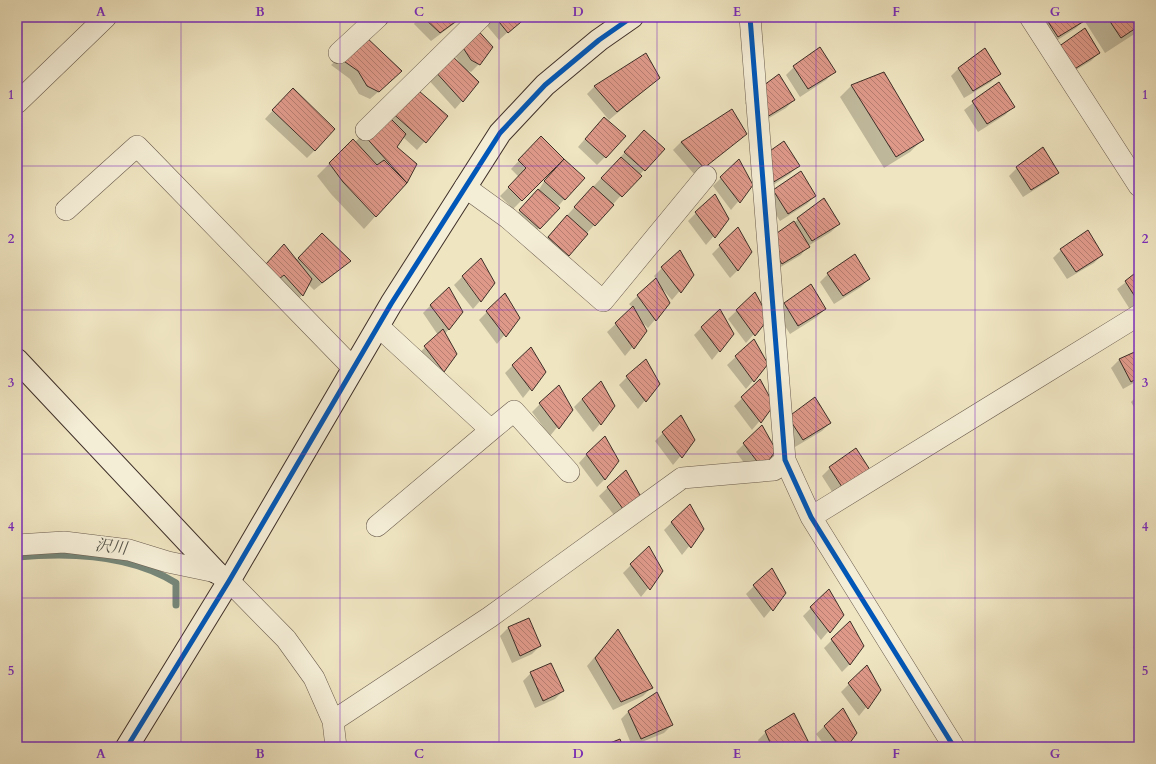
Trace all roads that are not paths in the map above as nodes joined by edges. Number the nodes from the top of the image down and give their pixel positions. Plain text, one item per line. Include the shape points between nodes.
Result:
1 (106, 17) edge
2 (378, 17) edge
3 (481, 17) edge
4 (632, 17) edge
5 (750, 17) edge
6 (1030, 17) edge
7 (340, 53) dead end
8 (17, 103) edge
9 (366, 130) dead end
10 (706, 176) dead end
11 (1139, 186) edge
12 (465, 187) junction
13 (66, 210) dead end
14 (1139, 315) edge
15 (378, 326) junction
16 (17, 360) edge
17 (353, 368) junction
18 (491, 430) junction
19 (785, 460) junction
20 (569, 472) dead end
21 (811, 517) junction
22 (377, 526) dead end
23 (17, 545) edge
24 (223, 576) junction
25 (334, 721) junction
26 (127, 747) edge
27 (336, 747) edge
28 (954, 747) edge

1 - 8 street
2 - 7 street
3 - 9 street
4 - 12 street via 599,40 545,86 500,133
5 - 19 street
6 - 11 street
10 - 12 street via 603,301 508,218
12 - 15 street
13 - 17 street via 137,146
14 - 21 street
15 - 17 street
15 - 18 street
16 - 24 street
17 - 24 street
18 - 20 street via 514,411
18 - 22 street
19 - 21 street
19 - 25 street via 774,470 682,478 490,617
21 - 28 street
23 - 24 street via 64,542 129,550
24 - 25 street via 286,639 314,678
24 - 26 street
25 - 27 street

